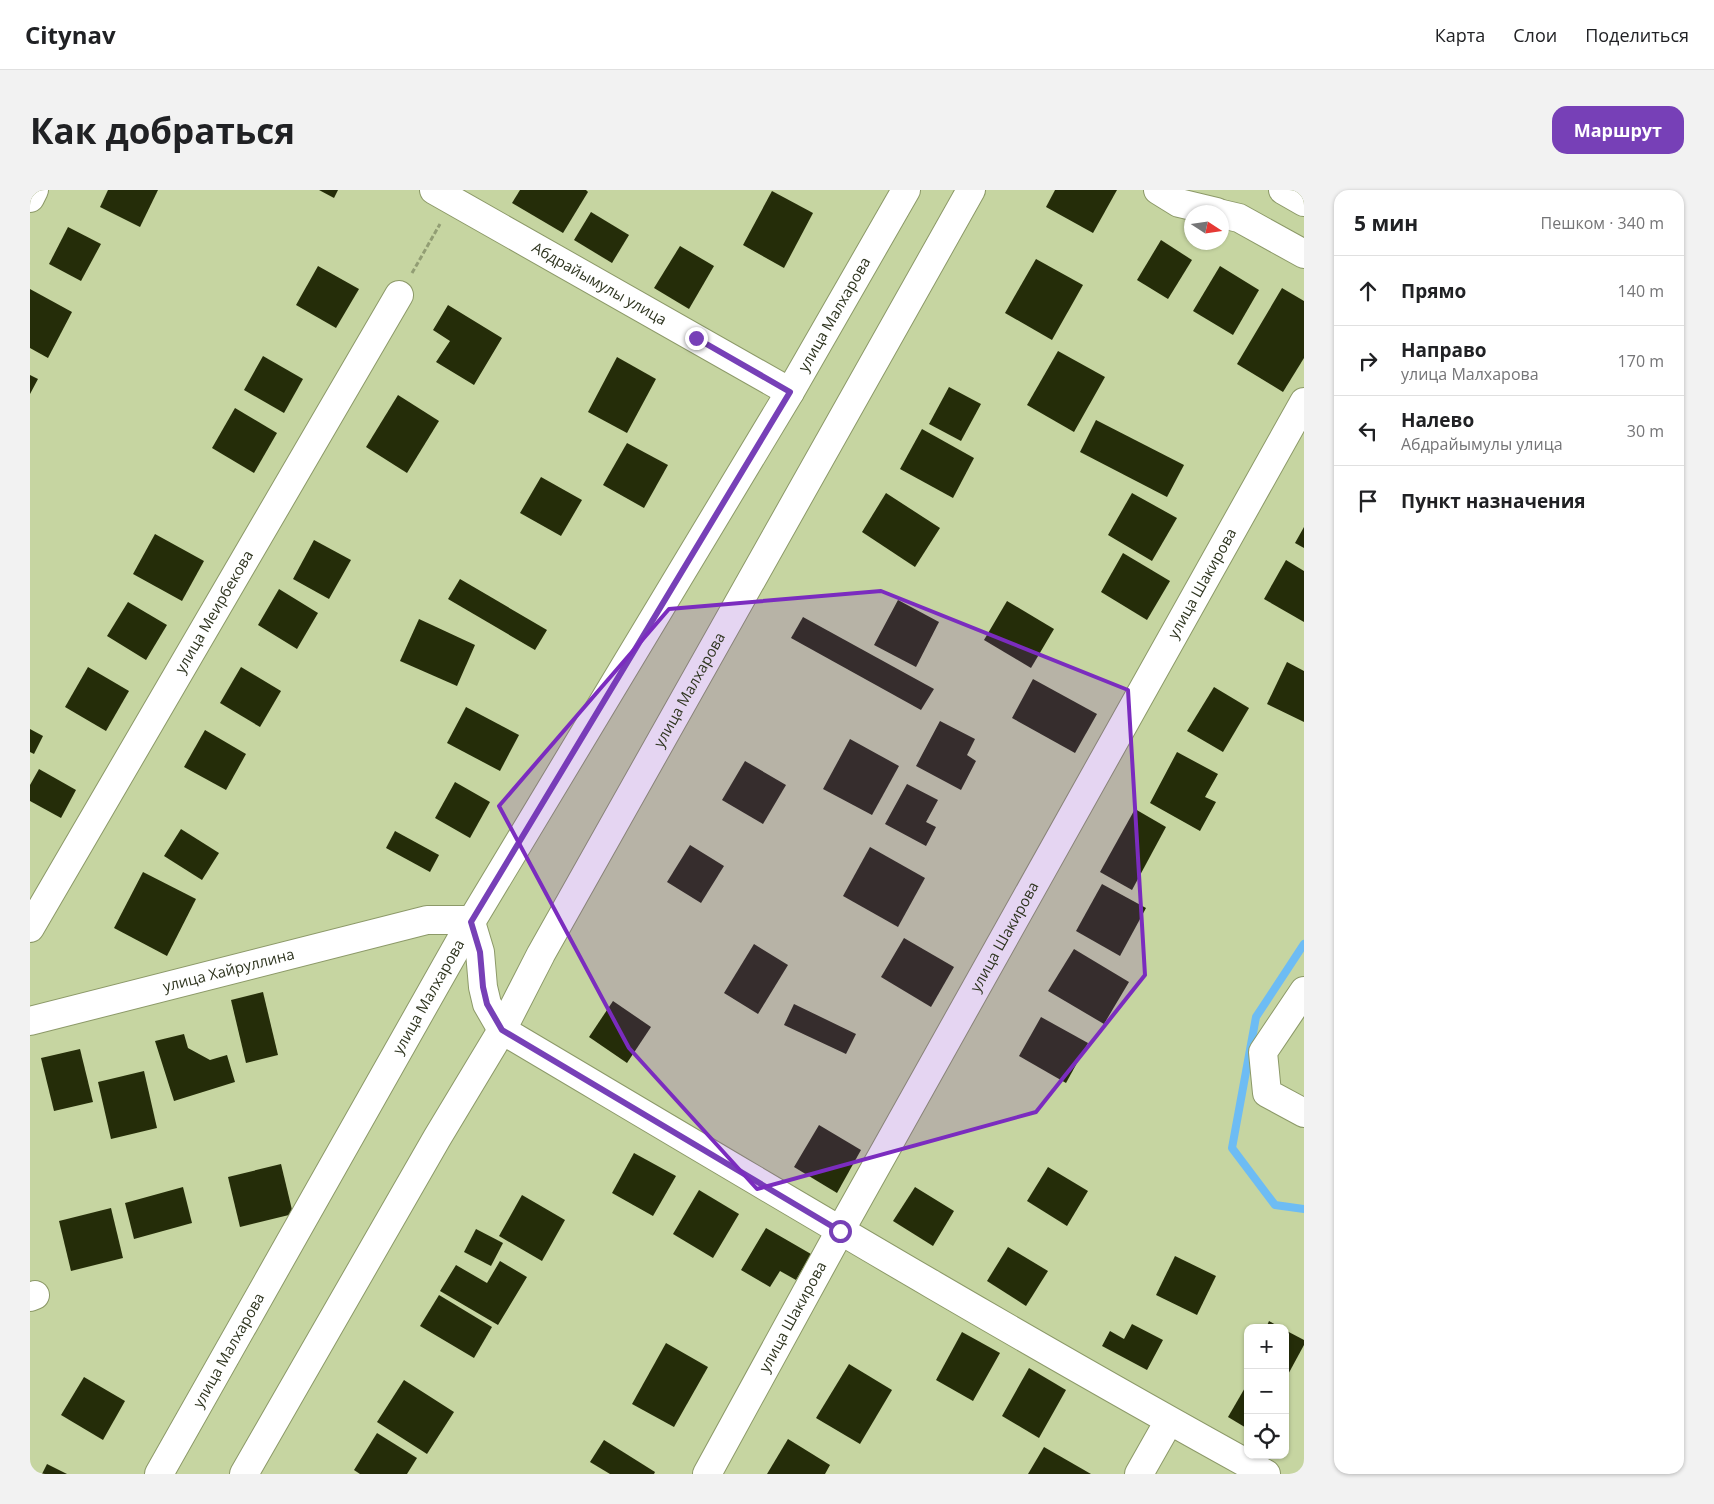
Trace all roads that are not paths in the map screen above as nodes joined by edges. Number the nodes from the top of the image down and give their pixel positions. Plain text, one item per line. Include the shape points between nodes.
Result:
1 (34, 190) edge
2 (906, 190) edge
3 (971, 190) edge
4 (1158, 190) edge
5 (1283, 190) edge
6 (444, 196) edge
7 (30, 198) edge
8 (1304, 202) edge
9 (1187, 205) edge
10 (1229, 216) edge
11 (1304, 254) edge
12 (399, 295) road end
13 (790, 392) junction
14 (1304, 402) edge
15 (471, 922) junction
16 (30, 928) edge
17 (1304, 991) edge
18 (30, 1021) edge
19 (502, 1030) junction
20 (1304, 1113) edge
21 (840, 1231) junction
22 (1169, 1421) junction
23 (159, 1474) edge
24 (244, 1474) edge
25 (707, 1474) edge
26 (1139, 1474) edge
27 (1266, 1474) edge

1 - 7 street
2 - 13 street, улица Малхарова
3 - 19 street, улица Малхарова via 541,954
4 - 9 street
5 - 8 street
6 - 13 street, Абдрайымулы улица
10 - 11 street via 1240,218
12 - 16 street, улица Меирбекова
13 - 15 street, улица Малхарова
14 - 21 street, улица Шакирова
15 - 18 street, улица Хайруллина via 427,920
15 - 19 street via 480,952 487,1004
15 - 23 street, улица Малхарова
17 - 20 street via 1263,1052 1267,1093
19 - 21 street
19 - 24 street, улица Малхарова
21 - 22 street
21 - 25 street, улица Шакирова
22 - 26 street
22 - 27 street

